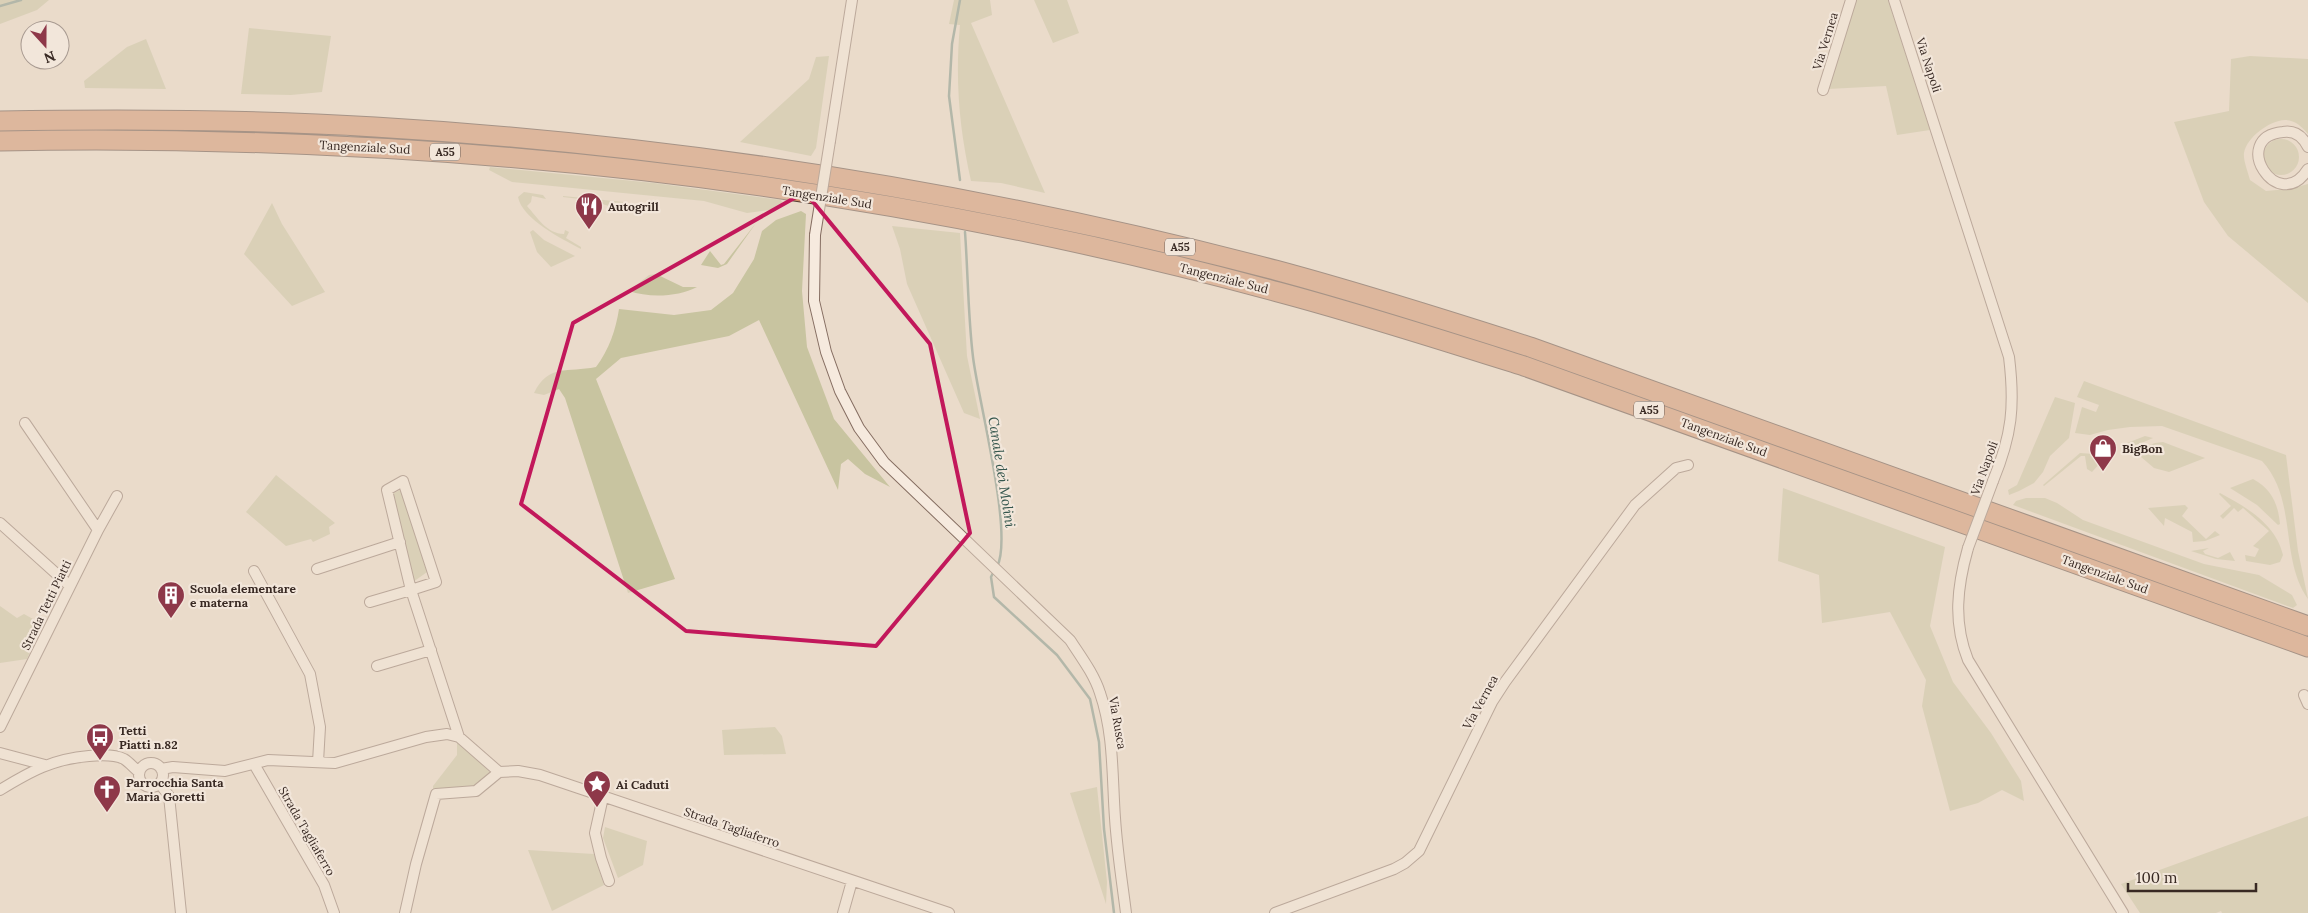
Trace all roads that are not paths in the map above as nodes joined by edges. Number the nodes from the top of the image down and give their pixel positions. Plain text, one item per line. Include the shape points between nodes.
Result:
1 (852, 0) edge
2 (1851, 0) edge
3 (1894, 0) edge
4 (1823, 90) dead end
5 (0, 109) edge
6 (125, 119) junction
7 (0, 121) edge
8 (0, 141) edge
9 (2308, 147) edge
10 (2308, 169) edge
11 (25, 423) dead end
12 (1688, 465) dead end
13 (117, 496) dead end
14 (0, 523) edge
15 (98, 530) junction
16 (400, 542) junction
17 (317, 569) dead end
18 (254, 571) dead end
19 (70, 586) junction
20 (411, 590) junction
21 (370, 602) dead end
22 (2308, 626) edge
23 (2308, 647) edge
24 (431, 650) junction
25 (377, 666) dead end
26 (0, 727) edge
27 (459, 736) junction
28 (0, 753) edge
29 (318, 762) junction
30 (254, 764) junction
31 (45, 766) junction
32 (162, 769) junction
33 (139, 772) junction
34 (499, 772) junction
35 (160, 784) junction
36 (0, 790) edge
37 (603, 797) junction
38 (852, 881) junction
39 (609, 882) dead end
40 (181, 913) edge
41 (334, 913) edge
42 (405, 913) edge
43 (843, 913) edge
44 (947, 913) edge
45 (1126, 913) edge
46 (1275, 913) edge
47 (2123, 913) edge

1 - 45 street, Via Rusca, bridge via 815,235 814,301 826,352 840,391 859,428 884,462 1070,640 1086,664 1100,693 1112,757 1115,819
2 - 4 street, Via Vernea
3 - 47 street, Via Napoli, bridge via 2009,357 2012,384 2012,416 2007,444 1968,548 1958,586 1961,643 1968,660
5 - 6 highway
6 - 7 highway, Tangenziale Sud / A55
6 - 22 highway, Tangenziale Sud / A55 via 373,127 659,152 960,199 1170,244 1279,271 1530,347
8 - 23 highway, Tangenziale Sud / A55 via 276,142 542,160 830,197 1049,237 1278,292 1505,360
9 - 10 street via 2297,134 2277,132 2263,143 2258,157 2264,173 2278,182 2299,179
11 - 15 street
12 - 46 street, Via Vernea via 1676,468 1635,505 1505,682 1492,702 1419,851 1394,869
13 - 15 street, Strada Tetti Piatti
14 - 19 street
15 - 19 street, Strada Tetti Piatti
16 - 17 street
16 - 20 street
16 - 20 street via 387,490 403,481 436,582
18 - 29 street via 310,674 320,727
19 - 26 street, Strada Tetti Piatti
20 - 21 street
20 - 24 street
24 - 25 street
24 - 27 street
27 - 29 street via 433,736 354,759
27 - 34 street
28 - 31 street
29 - 30 street via 268,760
30 - 32 street via 225,771
30 - 41 street, Strada Tagliaferro via 324,885
31 - 33 street via 64,758 100,755 124,759
31 - 36 street via 34,769
32 - 33 street via 148,763
32 - 35 street
33 - 35 street via 139,780 144,786 153,788
34 - 37 street, Strada Tagliaferro via 540,775
34 - 42 street via 476,790 436,794
35 - 40 street via 168,796
37 - 38 street, Strada Tagliaferro
37 - 39 street via 595,832
38 - 43 street
38 - 44 street, Strada Tagliaferro

